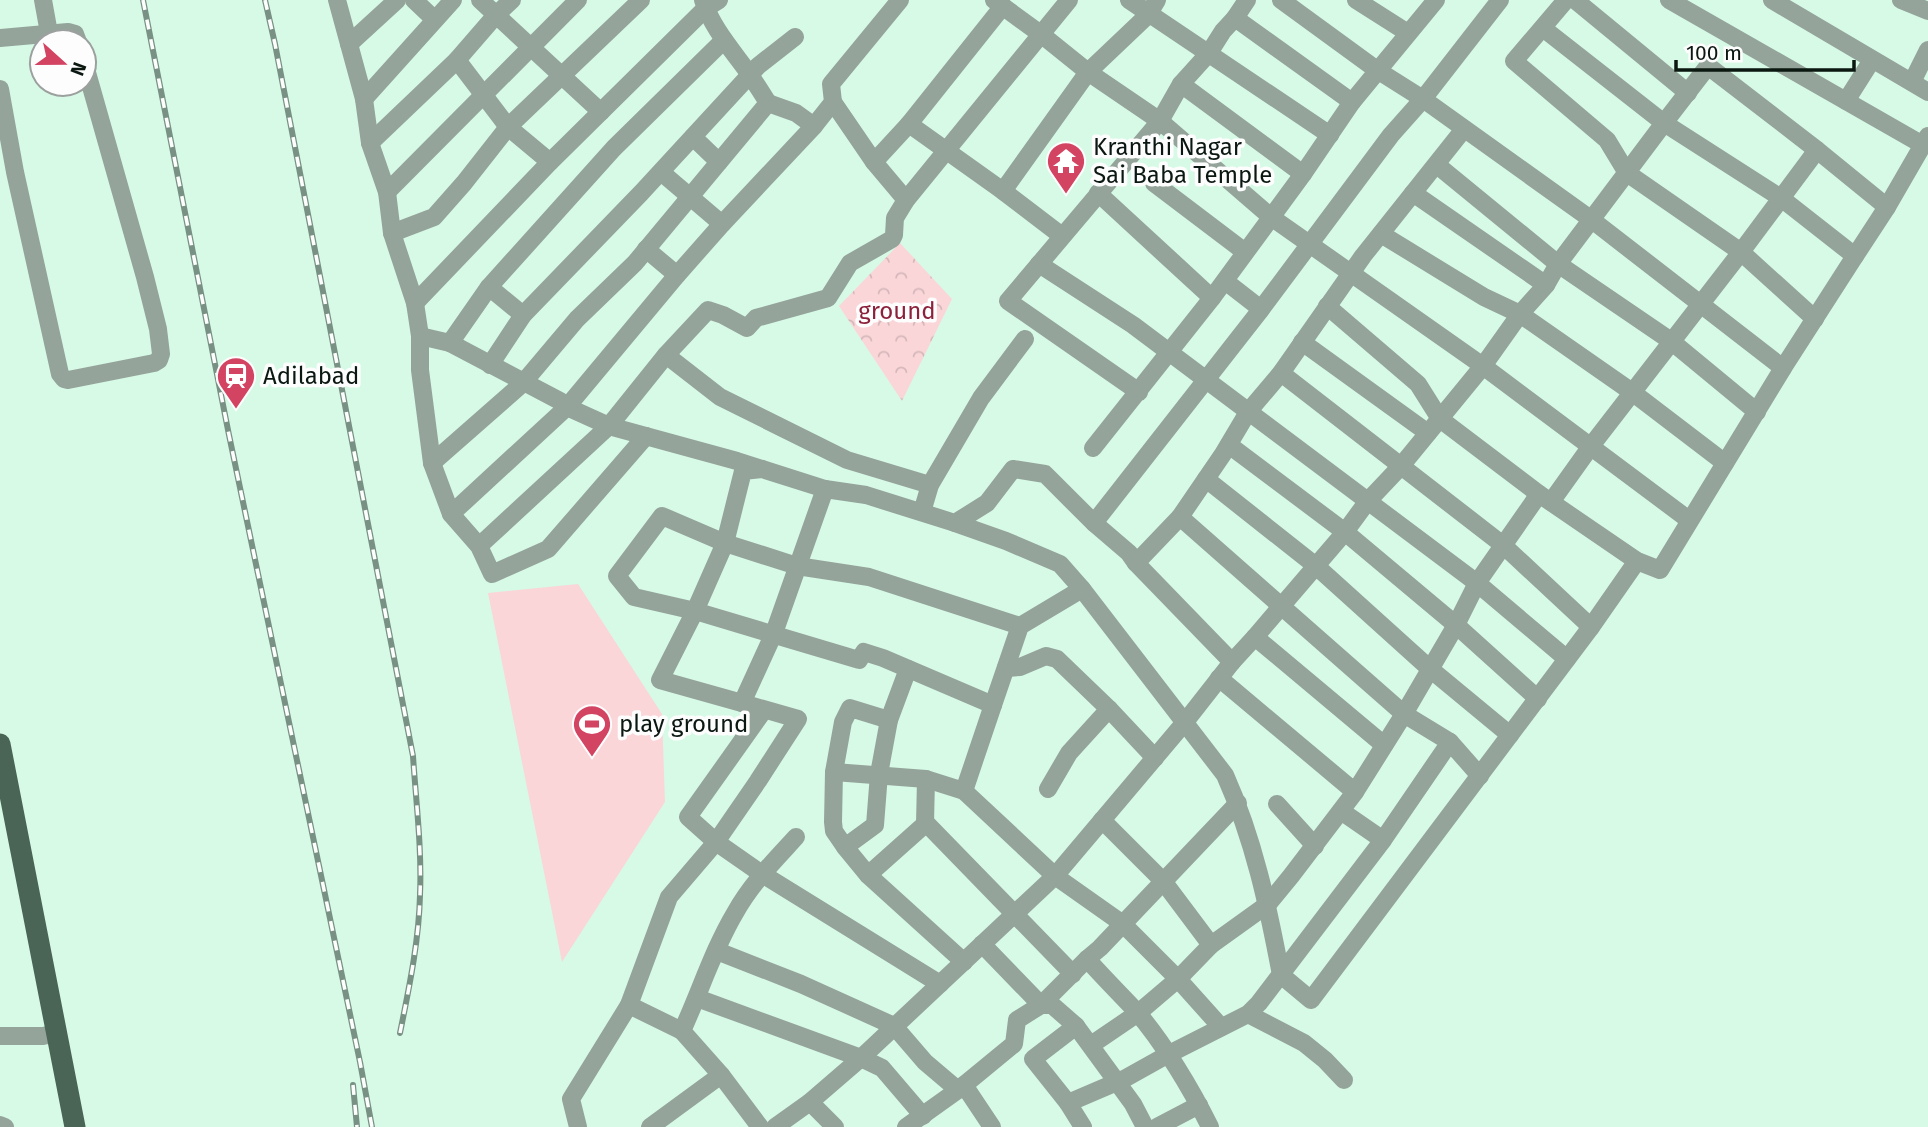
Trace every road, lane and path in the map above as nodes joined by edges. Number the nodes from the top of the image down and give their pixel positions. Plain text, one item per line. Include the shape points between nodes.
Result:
1 (43, 0) edge
2 (337, 0) edge
3 (397, 0) edge
4 (414, 0) edge
5 (453, 0) edge
6 (480, 0) edge
7 (512, 0) edge
8 (579, 0) edge
9 (641, 0) edge
10 (900, 0) edge
11 (1069, 0) edge
12 (1129, 0) edge
13 (1247, 0) edge
14 (1280, 0) edge
15 (1356, 0) edge
16 (1500, 0) edge
17 (1566, 0) edge
18 (1575, 0) edge
19 (1669, 0) edge
20 (1772, 0) edge
21 (1901, 0) edge
22 (709, 3) edge
23 (998, 3) edge
24 (1427, 3) edge
25 (1153, 7) edge
26 (1928, 11) edge
27 (496, 15) junction
28 (1235, 18) junction
29 (434, 19) junction
30 (48, 28) edge
31 (1544, 29) junction
32 (1408, 33) junction
33 (28, 35) edge
34 (1042, 35) junction
35 (795, 37) dead end
36 (0, 38) edge
37 (724, 40) junction
38 (349, 44) junction
39 (532, 46) junction
40 (1928, 50) edge
41 (1209, 52) junction
42 (457, 60) junction
43 (1872, 60) junction
44 (1377, 70) junction
45 (1088, 72) junction
46 (750, 75) junction
47 (564, 76) junction
48 (1912, 82) junction
49 (1181, 84) junction
50 (0, 89) edge
51 (1928, 92) edge
52 (1688, 93) junction
53 (484, 95) junction
54 (94, 98) edge
55 (364, 99) junction
56 (1423, 99) junction
57 (1846, 101) junction
58 (833, 102) junction
59 (1352, 102) junction
60 (768, 103) junction
61 (601, 112) junction
62 (1160, 121) junction
63 (1664, 122) junction
64 (909, 124) junction
65 (814, 126) junction
66 (509, 127) junction
67 (1464, 129) junction
68 (1330, 135) junction
69 (693, 137) junction
70 (1926, 141) edge
71 (370, 143) junction
72 (1817, 150) junction
73 (946, 151) junction
74 (550, 162) junction
75 (719, 162) junction
76 (874, 162) junction
77 (1437, 165) junction
78 (661, 172) junction
79 (7, 173) edge
80 (1627, 173) junction
81 (1303, 174) junction
82 (1154, 183) dead end
83 (1003, 191) junction
84 (387, 192) junction
85 (1413, 192) junction
86 (1098, 193) junction
87 (689, 196) junction
88 (1781, 198) junction
89 (906, 200) junction
90 (1888, 207) junction
91 (1271, 217) junction
92 (1592, 220) junction
93 (722, 224) junction
94 (392, 233) junction
95 (1381, 234) junction
96 (1062, 236) junction
97 (1311, 244) junction
98 (646, 249) junction
99 (1245, 252) junction
100 (1741, 252) junction
101 (1854, 256) junction
102 (1039, 264) junction
103 (1558, 264) junction
104 (1351, 272) junction
105 (677, 275) junction
106 (1224, 281) junction
107 (1546, 285) junction
108 (489, 287) junction
109 (1212, 298) junction
110 (415, 303) junction
111 (1700, 303) junction
112 (1327, 306) junction
113 (1261, 309) junction
114 (1520, 314) junction
115 (523, 315) junction
116 (1815, 320) junction
117 (420, 336) junction
118 (1025, 339) dead end
119 (1671, 341) junction
120 (1302, 342) junction
121 (450, 343) junction
122 (1170, 354) junction
123 (666, 355) junction
124 (490, 365) junction
125 (1483, 366) junction
126 (1783, 369) junction
127 (1281, 373) junction
128 (1206, 381) junction
129 (523, 383) junction
130 (1139, 392) junction
131 (1632, 392) junction
132 (567, 407) junction
133 (1248, 412) junction
134 (1757, 412) junction
135 (1440, 419) junction
136 (609, 425) junction
137 (1428, 433) junction
138 (646, 436) junction
139 (1229, 445) junction
140 (1591, 446) junction
141 (1093, 448) dead end
142 (432, 463) junction
143 (1725, 463) junction
144 (1401, 466) junction
145 (762, 469) junction
146 (1206, 479) junction
147 (930, 485) junction
148 (825, 489) junction
149 (1545, 498) junction
150 (1367, 502) junction
151 (922, 512) junction
152 (451, 514) junction
153 (1180, 517) junction
154 (1689, 520) junction
155 (954, 523) junction
156 (1094, 523) junction
157 (1345, 532) junction
158 (725, 543) junction
159 (1503, 545) junction
160 (479, 546) junction
161 (1637, 561) junction
162 (1136, 563) junction
163 (797, 566) junction
164 (1316, 566) junction
165 (1477, 583) junction
166 (1082, 589) junction
167 (1281, 606) junction
168 (695, 611) junction
169 (1455, 625) junction
170 (1020, 626) junction
171 (1591, 627) junction
172 (774, 633) junction
173 (1255, 637) junction
174 (1567, 659) junction
175 (1231, 662) junction
176 (1006, 668) junction
177 (1429, 668) junction
178 (908, 669) junction
179 (1219, 678) junction
180 (1538, 699) junction
181 (742, 703) junction
182 (993, 705) junction
183 (1109, 709) junction
184 (764, 710) junction
185 (1404, 714) junction
186 (890, 720) junction
187 (1185, 722) junction
188 (1510, 735) junction
189 (1450, 742) junction
190 (0, 744) edge
191 (1384, 745) junction
192 (1155, 758) junction
193 (834, 772) junction
194 (879, 774) junction
195 (1480, 776) junction
196 (926, 779) junction
197 (1048, 789) dead end
198 (964, 790) junction
199 (1355, 792) junction
200 (1238, 803) junction
201 (1277, 804) dead end
202 (1341, 811) junction
203 (0, 817) edge
204 (1102, 820) junction
205 (925, 824) junction
206 (796, 837) dead end
207 (1383, 841) junction
208 (716, 842) junction
209 (1315, 846) junction
210 (845, 847) junction
211 (762, 874) junction
212 (868, 874) junction
213 (1055, 876) junction
214 (1163, 881) junction
215 (1268, 904) junction
216 (1014, 914) junction
217 (1123, 924) junction
218 (982, 944) junction
219 (1211, 945) junction
220 (717, 951) junction
221 (1087, 960) junction
222 (964, 962) junction
223 (1073, 974) junction
224 (1281, 975) junction
225 (1178, 979) junction
226 (940, 984) junction
227 (697, 998) junction
228 (629, 1005) junction
229 (1041, 1005) junction
230 (1138, 1013) junction
231 (1248, 1014) junction
232 (894, 1026) junction
233 (1076, 1026) junction
234 (1221, 1027) junction
235 (682, 1031) junction
236 (50, 1034) junction
237 (0, 1036) edge
238 (1091, 1045) junction
239 (1167, 1055) junction
240 (861, 1058) junction
241 (721, 1075) junction
242 (1344, 1080) dead end
243 (1118, 1082) junction
244 (961, 1088) junction
245 (810, 1102) junction
246 (1068, 1103) junction
247 (1199, 1105) junction
248 (923, 1116) junction
249 (62, 1127) edge
250 (75, 1127) edge
251 (578, 1127) edge
252 (650, 1127) edge
253 (760, 1127) edge
254 (775, 1127) edge
255 (835, 1127) edge
256 (906, 1127) edge
257 (992, 1127) edge
258 (1083, 1127) edge
259 (1145, 1127) edge
260 (1157, 1127) edge
261 (1210, 1127) edge

1 - 30 street
2 - 38 street
3 - 38 street
4 - 29 street
5 - 29 street
6 - 27 street
7 - 27 street
8 - 39 street
9 - 47 street
10 - 58 street via 831,84
11 - 34 street
12 - 25 street
13 - 28 street
14 - 44 street
15 - 32 street
16 - 56 street
17 - 31 street
18 - 52 street
19 - 57 street
20 - 43 street
21 - 26 street
22 - 37 street
22 - 61 street
23 - 34 street
23 - 64 street
24 - 32 street
25 - 41 street
25 - 45 street
27 - 39 street
27 - 42 street
28 - 41 street
28 - 59 street
29 - 55 street
31 - 63 street
31 - 80 street via 1514,61 1607,140
32 - 44 street
33 - 36 street
34 - 45 street
34 - 73 street
35 - 46 street
37 - 46 street
37 - 108 street via 614,148
38 - 55 street
39 - 47 street
39 - 53 street
40 - 48 street
41 - 49 street
41 - 68 street
42 - 53 street
42 - 71 street
43 - 48 street
43 - 57 street
44 - 56 street
44 - 59 street
45 - 62 street
45 - 83 street
46 - 60 street
46 - 69 street
47 - 61 street
47 - 66 street
48 - 51 street
49 - 62 street
49 - 81 street
50 - 79 street
52 - 63 street
52 - 72 street via 1708,66
53 - 66 street
53 - 84 street
54 - 79 street via 158,329 161,351 156,362 68,380 60,374
55 - 71 street
56 - 67 street
56 - 97 street
57 - 70 street
58 - 65 street
58 - 76 street
59 - 68 street
60 - 65 street via 796,113
60 - 75 street
61 - 74 street
62 - 86 street
62 - 91 street
63 - 80 street
63 - 88 street
64 - 73 street
64 - 76 street
65 - 93 street
66 - 74 street
66 - 94 street via 434,217
67 - 77 street
67 - 92 street
68 - 81 street
69 - 75 street
69 - 78 street
70 - 90 street
71 - 84 street
72 - 88 street
72 - 90 street
73 - 83 street
73 - 89 street
74 - 110 street
75 - 87 street
76 - 89 street
77 - 85 street
77 - 103 street
78 - 87 street
78 - 115 street
80 - 92 street
80 - 100 street
81 - 91 street
82 - 99 street
83 - 96 street
84 - 94 street
85 - 95 street
85 - 107 street
86 - 96 street
86 - 109 street
87 - 93 street
87 - 98 street
88 - 100 street
88 - 101 street
89 - 123 street via 895,218 892,239 850,263 825,300 756,318 747,328 708,310
90 - 101 street
91 - 97 street
91 - 99 street
92 - 103 street
92 - 111 street
93 - 105 street
94 - 110 street
95 - 104 street
95 - 114 street
96 - 102 street
97 - 104 street
97 - 113 street
98 - 105 street
98 - 129 street
99 - 106 street
100 - 111 street
100 - 116 street
101 - 116 street
102 - 122 street
102 - 130 street via 1008,301
103 - 107 street
103 - 119 street
104 - 112 street
104 - 125 street
105 - 132 street
106 - 109 street
106 - 113 street
107 - 114 street
108 - 115 street
108 - 121 street
109 - 122 street
110 - 117 street
111 - 119 street
111 - 126 street
112 - 120 street
112 - 135 street via 1418,384
113 - 128 street
114 - 125 street
114 - 131 street
115 - 124 street
116 - 126 street
117 - 121 street
117 - 142 street
118 - 147 street via 981,398
119 - 131 street
119 - 134 street
120 - 127 street
120 - 137 street
121 - 124 street
122 - 128 street
122 - 130 street
123 - 136 street
123 - 147 street via 720,397 847,460
124 - 129 street
125 - 135 street
125 - 140 street
126 - 134 street
127 - 133 street
127 - 144 street
128 - 133 street
128 - 156 street
129 - 132 street
129 - 142 street
130 - 141 street
131 - 140 street
131 - 143 street
132 - 136 street
132 - 152 street
133 - 139 street
133 - 150 street
134 - 143 street
135 - 137 street
135 - 149 street
136 - 138 street
136 - 160 street
137 - 144 street
138 - 145 street
138 - 160 street via 548,549 492,574
139 - 146 street
139 - 157 street
140 - 149 street
140 - 154 street
142 - 152 street
143 - 154 street
144 - 150 street
144 - 159 street
145 - 148 street
145 - 158 street via 743,471
146 - 153 street
146 - 164 street
147 - 151 street
148 - 151 street via 866,495
148 - 163 street
149 - 159 street
149 - 161 street
150 - 157 street
150 - 165 street
151 - 155 street
152 - 160 street
153 - 162 street
153 - 167 street
154 - 161 street via 1660,570
155 - 156 street via 987,503 1013,469 1045,474
155 - 166 street via 1060,564
156 - 162 street
157 - 164 street
157 - 169 street
158 - 163 street
158 - 168 street
158 - 168 street via 662,516 617,576 634,597
159 - 165 street
159 - 171 street
161 - 171 street
162 - 175 street
163 - 170 street via 869,577
163 - 172 street
164 - 167 street
164 - 177 street
165 - 169 street
165 - 174 street
166 - 170 street
166 - 187 street
167 - 173 street
167 - 185 street
168 - 172 street
168 - 181 street via 660,680
169 - 177 street
169 - 180 street
170 - 176 street
171 - 174 street
172 - 178 street via 859,660 864,652
172 - 181 street
173 - 175 street
173 - 191 street
174 - 180 street
175 - 179 street
176 - 182 street
176 - 183 street via 1052,657
177 - 185 street
177 - 188 street
178 - 182 street
178 - 186 street
179 - 187 street
179 - 199 street
180 - 188 street
181 - 184 street
182 - 198 street
183 - 192 street
183 - 197 street via 1071,751
184 - 208 street via 688,817
184 - 208 street via 797,719
185 - 189 street
185 - 191 street
186 - 193 street via 850,708
186 - 194 street
187 - 192 street
187 - 200 street via 1225,775
188 - 195 street
189 - 195 street
189 - 207 street
190 - 236 main road
191 - 199 street
192 - 204 street
193 - 194 street
193 - 210 street via 834,831
194 - 196 street
194 - 210 street via 875,825
195 - 224 street via 1311,1000
196 - 198 street
196 - 205 street
198 - 213 street
199 - 202 street
200 - 214 street
200 - 215 street
201 - 209 street
202 - 207 street
202 - 209 street
203 - 236 main road
204 - 213 street
204 - 214 street
205 - 212 street
205 - 216 street
206 - 211 street
207 - 224 street
208 - 211 street
208 - 228 street via 669,897
209 - 215 street
210 - 212 street
211 - 220 street via 735,913
211 - 226 street
212 - 222 street
213 - 216 street
213 - 217 street
214 - 217 street
214 - 219 street
215 - 219 street
215 - 224 street
216 - 218 street
216 - 223 street
217 - 221 street
217 - 225 street
218 - 222 street
218 - 229 street
219 - 225 street
220 - 227 street
220 - 232 street
221 - 223 street
221 - 230 street
222 - 226 street
223 - 229 street
224 - 231 street
225 - 230 street
225 - 234 street
226 - 232 street
227 - 235 street
227 - 240 street
228 - 235 street
228 - 251 street via 571,1099
229 - 233 street via 1052,1005
229 - 244 street via 1017,1020 1014,1044
230 - 238 street
230 - 239 street
231 - 234 street
231 - 242 street via 1304,1043
232 - 240 street
232 - 244 street via 925,1062
233 - 238 street
233 - 246 street via 1032,1059
234 - 239 street
235 - 241 street
236 - 237 street
236 - 249 main road
236 - 250 main road
238 - 243 street
239 - 243 street
239 - 247 street
240 - 245 street
240 - 248 street via 882,1068
241 - 252 street
241 - 253 street
243 - 246 street
243 - 259 street
244 - 248 street
244 - 257 street
245 - 254 street
245 - 255 street
246 - 258 street
247 - 260 street
247 - 261 street
248 - 256 street

